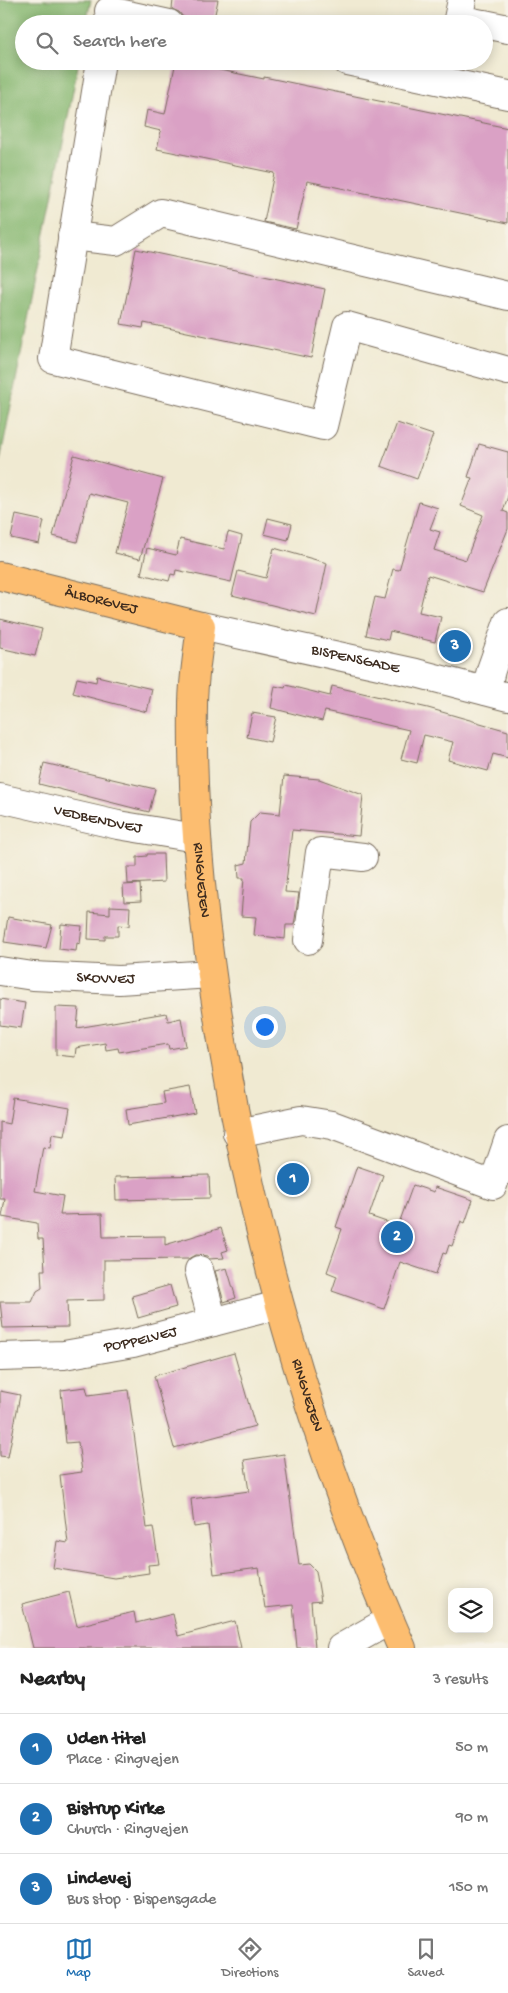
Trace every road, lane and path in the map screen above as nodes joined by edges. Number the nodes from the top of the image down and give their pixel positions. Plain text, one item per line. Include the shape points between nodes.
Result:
1 (109, 12) edge
2 (124, 15) edge
3 (493, 25) edge
4 (508, 29) edge
5 (100, 70) edge
6 (446, 71) edge
7 (508, 95) edge
8 (72, 236) junction
9 (508, 296) edge
10 (508, 371) edge
11 (0, 576) edge
12 (508, 622) edge
13 (201, 626) junction
14 (497, 694) edge
15 (0, 798) edge
16 (196, 838) junction
17 (363, 857) dead end
18 (308, 940) dead end
19 (0, 971) edge
20 (211, 974) junction
21 (238, 1133) junction
22 (508, 1141) edge
23 (198, 1270) dead end
24 (278, 1306) junction
25 (213, 1322) junction
26 (0, 1357) edge
27 (390, 1620) junction
28 (341, 1648) edge
29 (402, 1648) edge

1 - 2 street
3 - 4 street
5 - 8 street
6 - 7 street
8 - 9 street via 116,241 160,213
8 - 10 street via 53,359 324,426 347,326
11 - 13 main road, ÅLBORGVEJ
12 - 14 street via 490,670
13 - 14 street, BISPENSGADE
13 - 16 main road, RINGVEJEN via 193,703
15 - 16 street, VEDBENDVEJ via 118,825
16 - 20 main road, RINGVEJEN
17 - 18 street via 320,852
19 - 20 street, SKOVVEJ via 119,980
20 - 21 main road, RINGVEJEN
21 - 22 street via 301,1120 332,1126 493,1186
21 - 24 main road, RINGVEJEN
23 - 25 street
24 - 25 street, POPPELVEJ
24 - 27 main road, RINGVEJEN via 332,1475
25 - 26 street, POPPELVEJ via 133,1343 64,1355
27 - 28 street
27 - 29 main road, RINGVEJEN

